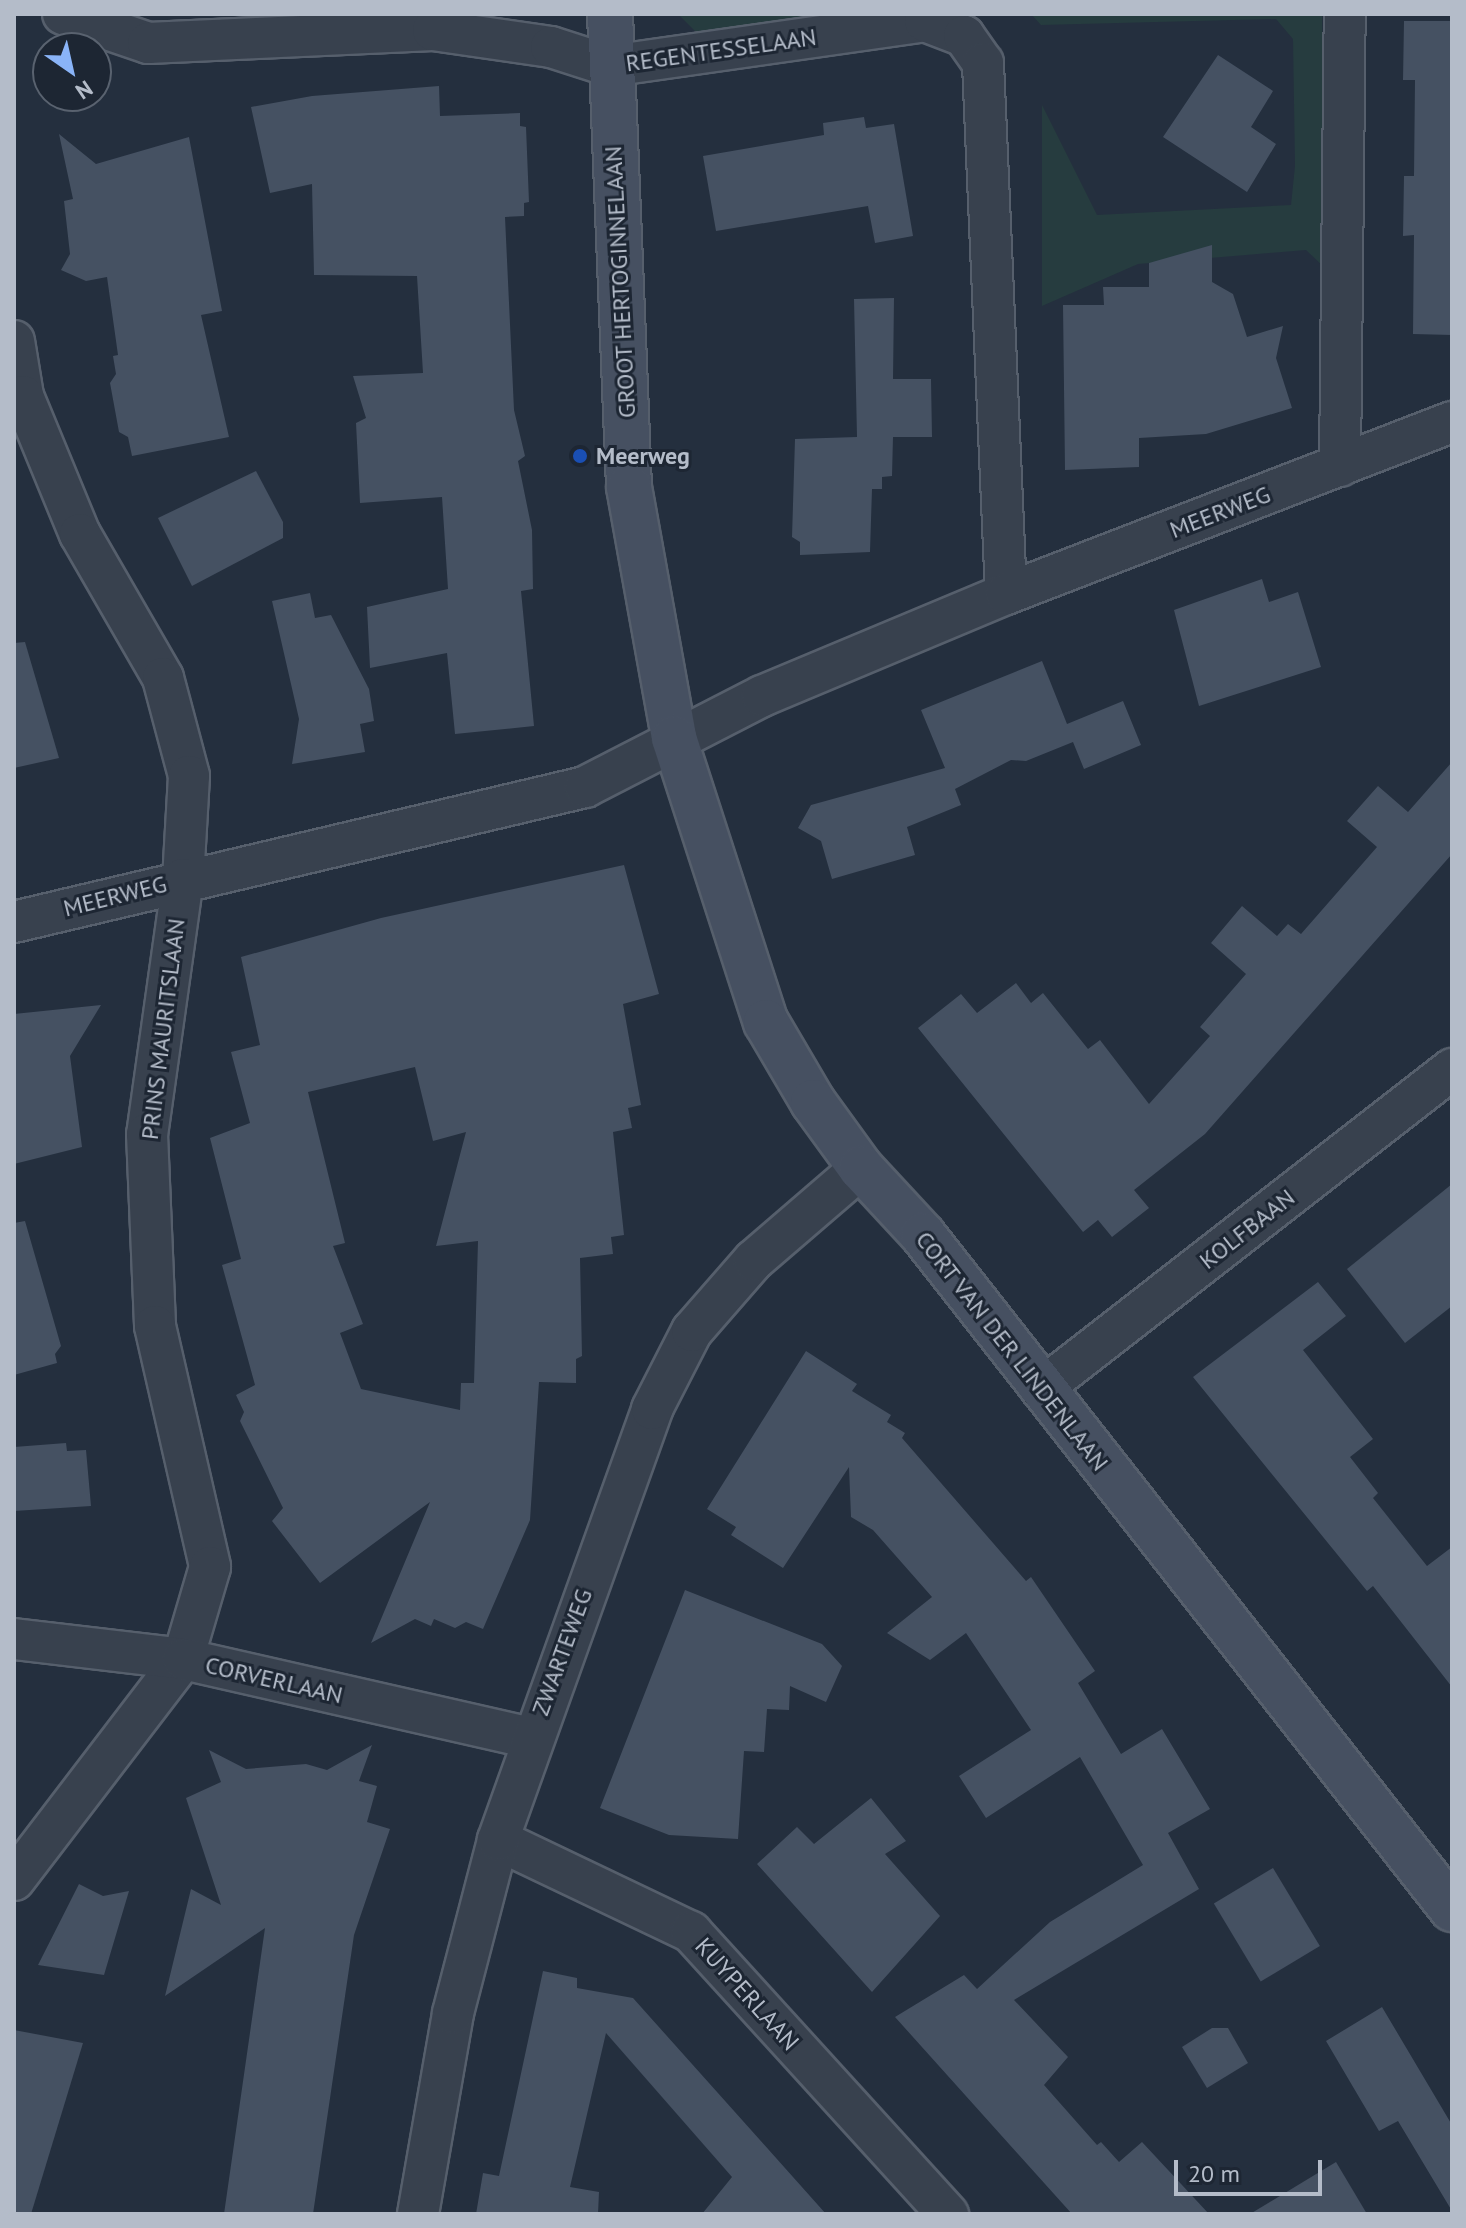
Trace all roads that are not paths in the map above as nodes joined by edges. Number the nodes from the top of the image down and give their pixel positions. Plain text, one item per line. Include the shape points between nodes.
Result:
1 (63, 14) edge
2 (610, 14) edge
3 (1345, 14) edge
4 (610, 66) junction
5 (14, 341) edge
6 (1452, 422) edge
7 (1340, 466) junction
8 (1006, 594) junction
9 (674, 738) junction
10 (183, 879) junction
11 (14, 922) edge
12 (1452, 1069) edge
13 (861, 1168) junction
14 (1041, 1389) junction
15 (14, 1639) edge
16 (183, 1659) junction
17 (530, 1738) junction
18 (498, 1840) junction
19 (14, 1880) edge
20 (1452, 1909) edge
21 (418, 2214) edge
22 (948, 2214) edge

1 - 4 street, REGENTESSELAAN via 148,43 433,30 551,47
2 - 4 main road, GROOT HERTOGINNELAAN
3 - 7 street
4 - 8 street, REGENTESSELAAN via 925,21 964,36 983,63
4 - 9 main road, GROOT HERTOGINNELAAN via 629,487
5 - 10 street, PRINS MAURITSLAAN via 23,396 80,534 163,678 189,776
6 - 7 street, MEERWEG
7 - 8 street, MEERWEG
8 - 9 street, MEERWEG
9 - 10 street, MEERWEG via 585,787
9 - 13 main road, CORT VAN DER LINDENLAAN via 766,1022 813,1102
10 - 11 street, MEERWEG
10 - 16 street, PRINS MAURITSLAAN via 147,1134 155,1326 210,1567
12 - 14 street, KOLFBAAN
13 - 14 main road, CORT VAN DER LINDENLAAN via 923,1235
13 - 17 street, ZWARTEWEG via 754,1260 692,1331 652,1409
14 - 20 main road, CORT VAN DER LINDENLAAN
15 - 16 street, CORVERLAAN
16 - 17 street, CORVERLAAN
16 - 19 street, PRINS MAURITSLAAN
17 - 18 street, ZWARTEWEG
18 - 21 street, ZWARTEWEG via 453,2013
18 - 22 street, KUYPERLAAN via 691,1932

